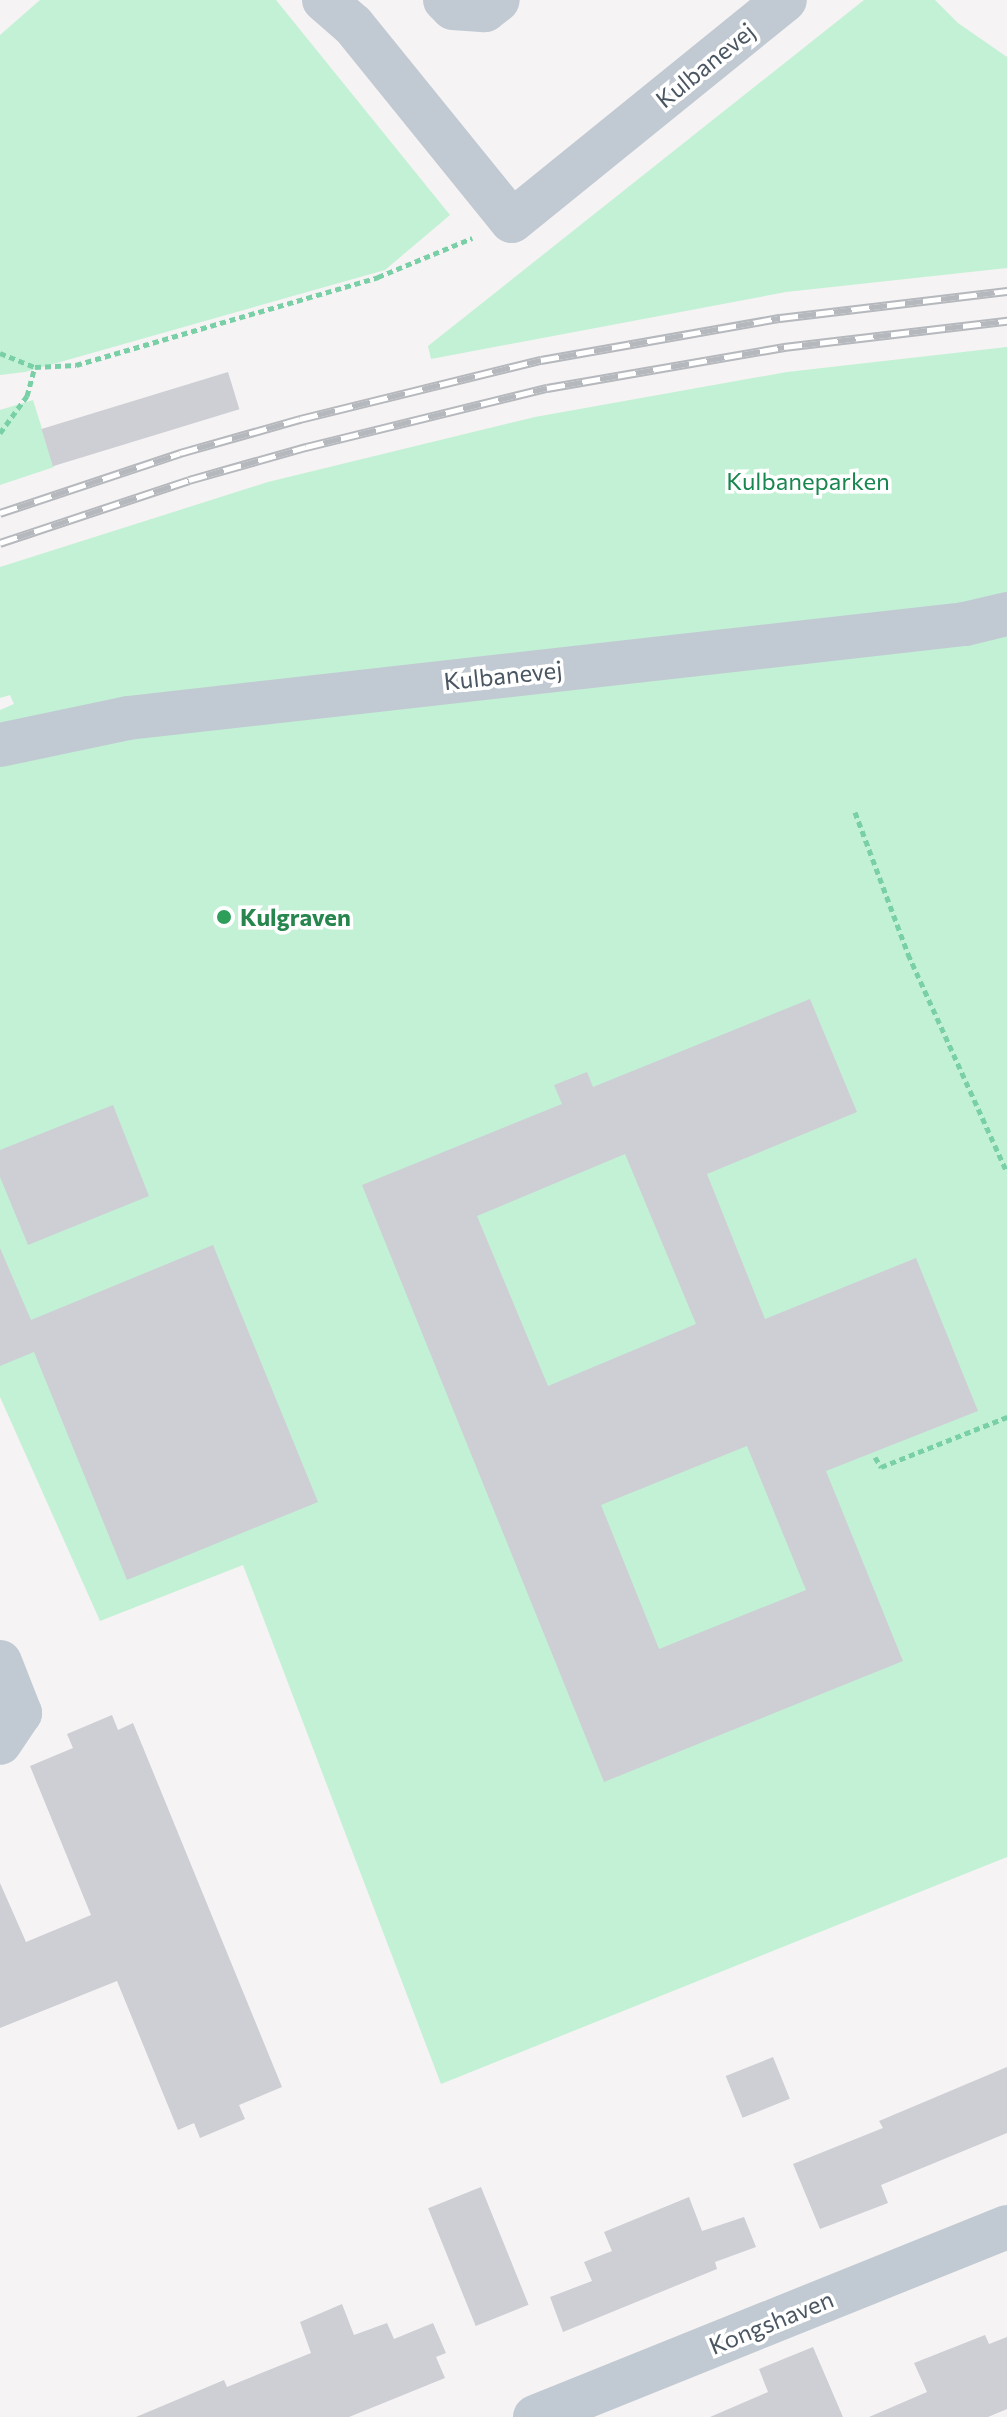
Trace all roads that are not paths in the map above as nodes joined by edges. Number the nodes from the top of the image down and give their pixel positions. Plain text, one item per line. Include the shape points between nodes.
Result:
1 (445, 0) edge
2 (498, 0) edge
3 (785, 0) edge
4 (342, 8) edge
5 (1007, 614) edge
6 (0, 745) edge
7 (0, 1662) edge
8 (0, 1743) edge
9 (1007, 2227) edge
10 (535, 2417) edge

1 - 2 street via 453,8 485,10
3 - 4 street, Kulbanevej via 512,221
5 - 6 street, Kulbanevej via 965,624 128,718
7 - 8 street via 20,1713
9 - 10 street, Kongshaven

